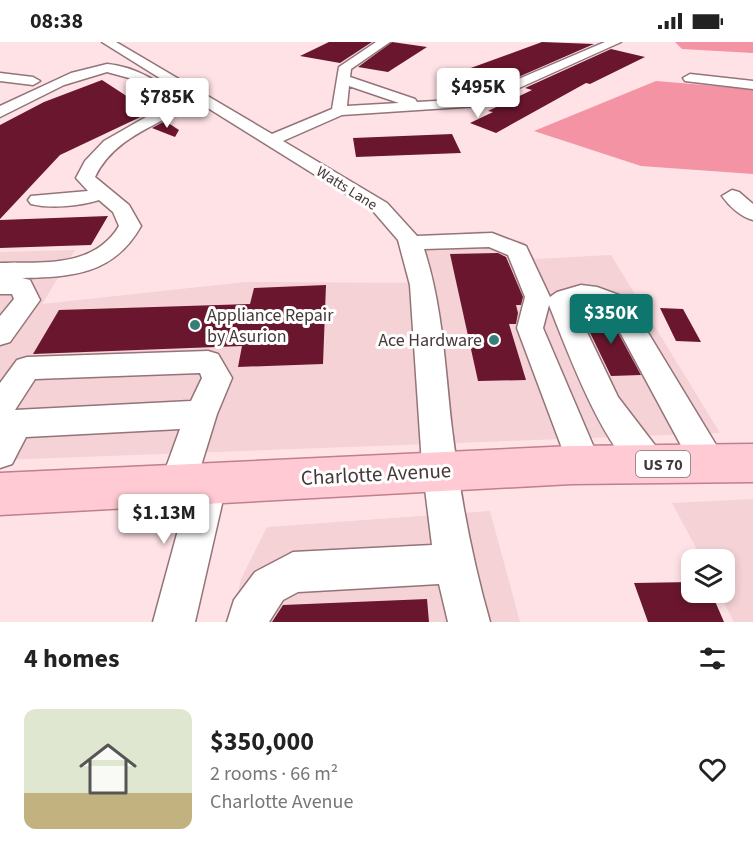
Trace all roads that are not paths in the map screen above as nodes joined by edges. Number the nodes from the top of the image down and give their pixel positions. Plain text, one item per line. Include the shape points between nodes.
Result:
1 (384, 42) edge
2 (615, 42) edge
3 (105, 47) edge
4 (75, 62) dead end
5 (0, 77) edge
6 (690, 78) dead end
7 (342, 79) junction
8 (33, 81) junction
9 (753, 85) edge
10 (8, 92) dead end
11 (423, 107) junction
12 (339, 111) junction
13 (0, 112) edge
14 (404, 118) junction
15 (353, 126) dead end
16 (270, 141) junction
17 (101, 194) junction
18 (732, 196) dead end
19 (38, 200) dead end
20 (753, 214) edge
21 (410, 243) junction
22 (0, 271) edge
23 (0, 286) edge
24 (0, 335) edge
25 (201, 414) junction
26 (6, 418) edge
27 (0, 453) edge
28 (584, 464) junction
29 (649, 464) junction
30 (709, 464) junction
31 (753, 464) edge
32 (439, 471) junction
33 (194, 483) junction
34 (0, 494) edge
35 (453, 564) junction
36 (174, 622) edge
37 (248, 622) edge
38 (469, 622) edge

1 - 7 street via 345,67
2 - 11 street via 474,103
3 - 16 street, Watts Lane
4 - 8 street
5 - 8 street
6 - 9 street
7 - 11 street
7 - 12 street
8 - 10 street
11 - 14 street
12 - 14 street
12 - 16 street
13 - 17 street via 79,74 107,69 120,69 175,104 171,110 105,146 85,178
14 - 15 street
16 - 21 street, Watts Lane via 380,207
17 - 19 street via 81,199
17 - 22 street via 122,209 130,226 114,252 70,268
18 - 20 street
21 - 28 street via 492,240 518,251 538,297 530,328
21 - 32 street, Watts Lane via 423,289
23 - 24 street via 21,286 27,300
25 - 26 street
25 - 26 street via 217,378 208,362 27,368
25 - 33 street
26 - 27 street
28 - 29 main road, Charlotte Avenue / US 70
28 - 32 main road, Charlotte Avenue / US 70
29 - 30 main road, Charlotte Avenue / US 70
29 - 30 street via 606,406 560,302 565,297 596,294 618,303
30 - 31 main road, Charlotte Avenue / US 70
32 - 33 main road, Charlotte Avenue / US 70
32 - 35 street, Watts Lane
33 - 34 main road, Charlotte Avenue / US 70
33 - 36 street
35 - 37 street via 293,572 269,586
35 - 38 street, Watts Lane

